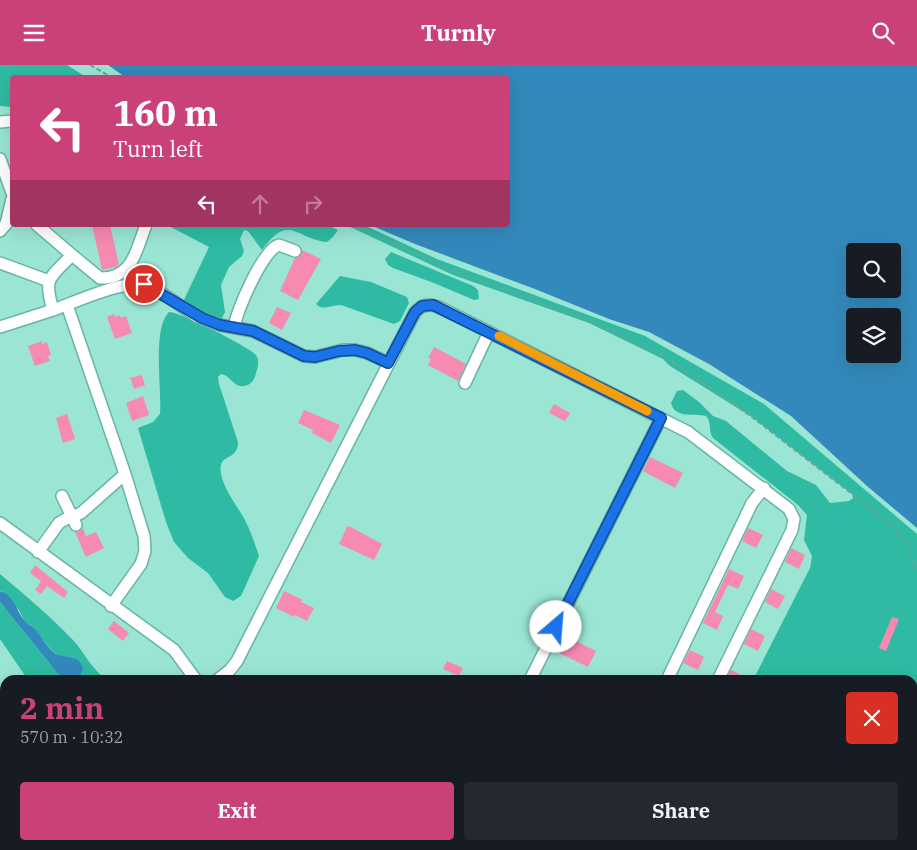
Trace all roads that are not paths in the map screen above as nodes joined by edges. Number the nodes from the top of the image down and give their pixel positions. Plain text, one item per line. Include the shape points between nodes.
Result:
1 (0, 159) edge
2 (10, 187) edge
3 (10, 207) edge
4 (39, 227) edge
5 (145, 227) edge
6 (0, 231) edge
7 (295, 251) dead end
8 (72, 255) junction
9 (0, 263) edge
10 (49, 281) junction
11 (66, 305) junction
12 (53, 310) junction
13 (0, 327) edge
14 (234, 327) junction
15 (489, 332) junction
16 (388, 363) junction
17 (465, 383) dead end
18 (661, 418) junction
19 (125, 475) junction
20 (764, 488) junction
21 (62, 496) dead end
22 (73, 520) junction
23 (0, 523) edge
24 (38, 552) junction
25 (111, 606) junction
26 (192, 675) edge
27 (224, 675) edge
28 (532, 675) edge
29 (669, 675) edge
30 (720, 675) edge

1 - 2 lane
3 - 6 lane
4 - 8 lane
5 - 8 lane via 130,265 122,274 98,277
7 - 14 lane via 279,245 269,251 241,303
8 - 10 lane
9 - 10 lane
10 - 12 lane via 47,290
11 - 12 lane
11 - 14 lane via 121,287 144,284 192,314
11 - 19 lane
12 - 13 lane
14 - 16 lane via 253,331 304,356 355,350
15 - 16 lane via 438,307 424,305 414,313
15 - 17 lane
15 - 18 lane
16 - 27 lane via 237,661
18 - 20 lane via 698,438
18 - 28 lane
19 - 22 lane
19 - 25 lane via 142,527 145,551 138,570
20 - 29 lane via 752,503
20 - 30 lane via 789,509 793,526
21 - 22 lane
22 - 24 lane via 60,523
23 - 24 lane
24 - 25 lane
25 - 26 lane via 174,650

